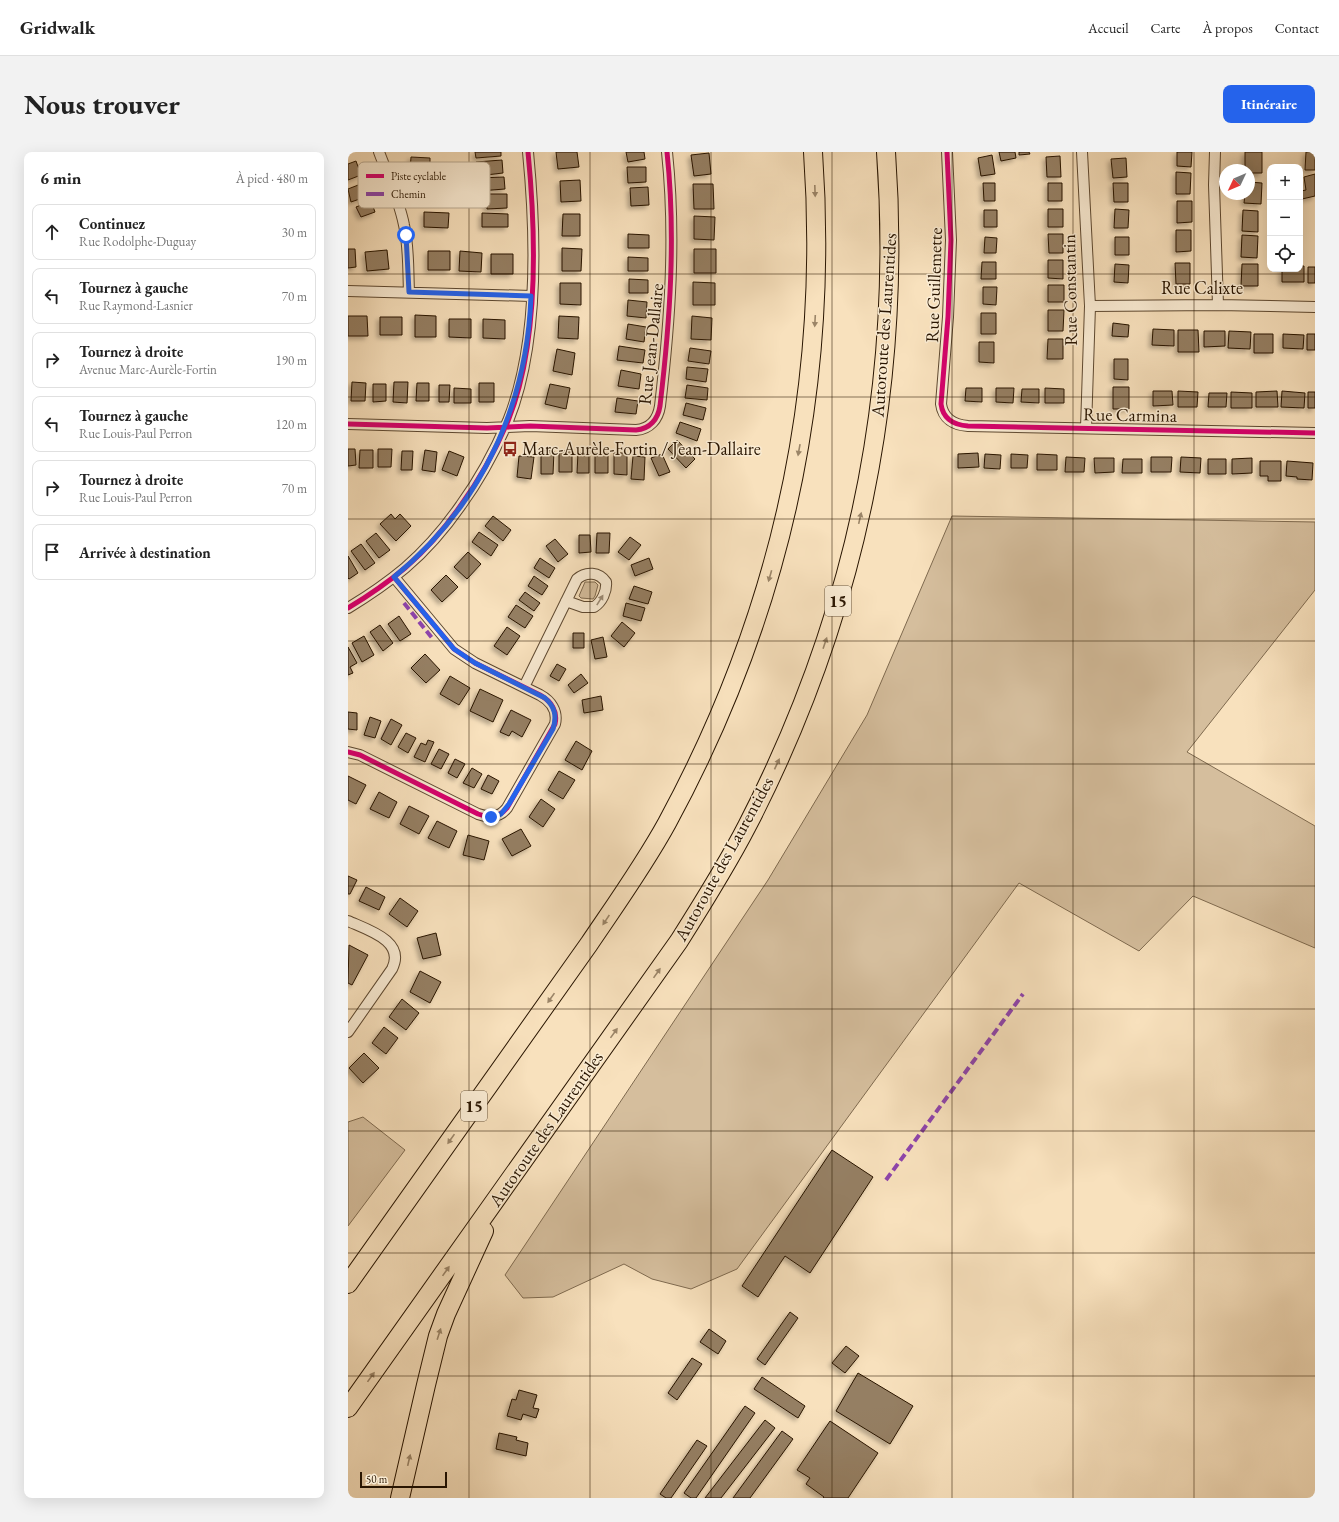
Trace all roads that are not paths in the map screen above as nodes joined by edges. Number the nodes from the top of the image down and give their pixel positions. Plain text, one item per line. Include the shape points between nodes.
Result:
1 (379, 152) edge
2 (528, 152) edge
3 (667, 152) edge
4 (813, 152) edge
5 (886, 152) edge
6 (947, 152) edge
7 (1082, 152) edge
8 (1215, 152) edge
9 (383, 162) edge
10 (400, 208) edge
11 (348, 291) edge
12 (409, 292) junction
13 (531, 296) junction
14 (1218, 305) junction
15 (1090, 306) junction
16 (1315, 306) edge
17 (947, 418) joint
18 (348, 424) edge
19 (505, 427) junction
20 (1086, 428) junction
21 (1315, 433) edge
22 (394, 577) junction
23 (566, 601) dead end
24 (348, 608) edge
25 (524, 687) junction
26 (348, 752) edge
27 (348, 921) edge
28 (348, 1032) edge
29 (502, 1190) junction
30 (375, 1245) junction
31 (348, 1268) edge
32 (348, 1284) edge
33 (348, 1408) edge
34 (400, 1498) edge

1 - 9 street
2 - 13 street via 533,223
3 - 19 street, Rue Jean-Dallaire via 672,224 670,302 660,406 656,418 647,427 636,430
4 -> 30 highway, 15 via 817,275 806,408 792,489 778,545 759,612 733,683 682,793 632,881
29 -> 5 highway, Autoroute des Laurentides / 15 via 646,989 701,906 757,805 808,688 832,623 855,539 876,439 886,350 889,285 890,230
6 - 17 street, Rue Guillemette via 951,240 941,404
7 - 15 street, Rue Constantin
8 - 14 street
10 - 12 street via 408,250
11 - 12 street
12 - 13 street
13 - 19 street via 525,358
14 - 15 street, Rue Calixte
14 - 16 street, Rue Calixte
15 - 20 street, Rue Constantin
17 - 20 street, Rue Carmina via 956,425 968,426
18 - 19 street, Rue Jean-Dallaire
19 - 22 street via 483,473 456,512 425,549
20 - 21 street, Rue Carmina
22 - 24 street
22 - 25 street via 454,649 466,658
23 - 25 street
25 - 26 street via 548,700 555,711 556,719 553,729 509,804 498,816 487,817 478,814 360,755
27 - 28 street via 385,940 394,950 396,957 392,969
33 -> 29 highway, Autoroute des Laurentides / 15
34 -> 29 highway via 438,1336
30 - 31 highway
30 - 32 highway, 15

